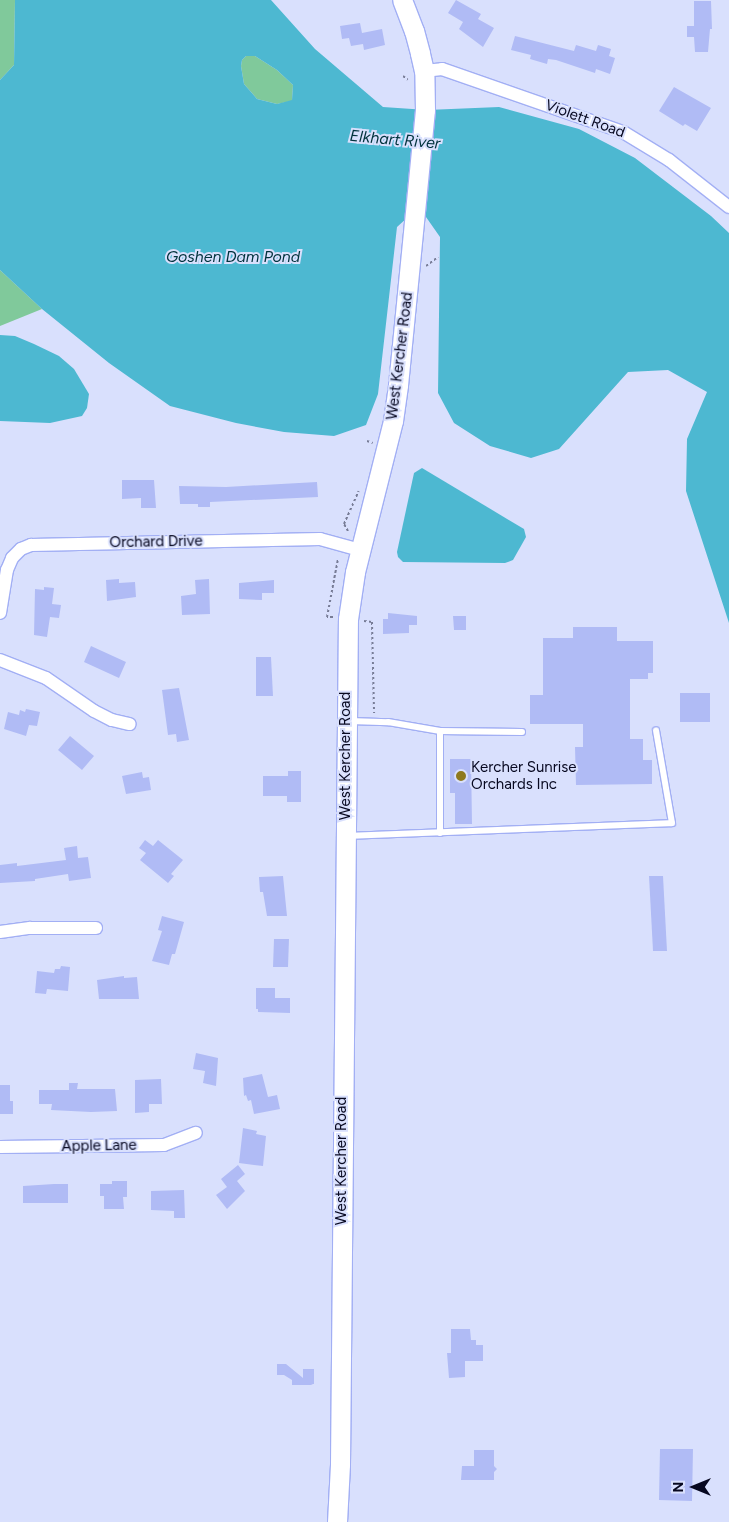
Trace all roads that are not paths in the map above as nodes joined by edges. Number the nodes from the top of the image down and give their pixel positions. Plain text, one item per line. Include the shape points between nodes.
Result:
1 (402, 0) edge
2 (417, 76) junction
3 (729, 207) edge
4 (360, 550) junction
5 (0, 613) edge
6 (0, 660) edge
7 (346, 721) junction
8 (130, 724) dead end
9 (656, 730) dead end
10 (440, 731) junction
11 (522, 732) dead end
12 (440, 833) junction
13 (345, 836) junction
14 (96, 928) dead end
15 (0, 932) edge
16 (196, 1132) dead end
17 (0, 1147) edge
18 (337, 1522) edge

1 - 2 main road, West Kercher Road via 414,31
2 - 3 street, Violett Road via 442,69 623,132 669,160
2 - 4 main road, West Kercher Road via 425,93 414,232 393,421
4 - 5 street, Orchard Drive via 320,540 31,545 12,558
4 - 7 main road, West Kercher Road via 348,619
6 - 8 street via 46,678 94,712
7 - 10 lane
7 - 13 main road, West Kercher Road
9 - 12 lane via 672,823
10 - 11 lane
10 - 12 lane
12 - 13 lane
13 - 18 main road, West Kercher Road
14 - 15 street via 30,928
16 - 17 street, Apple Lane via 164,1145

